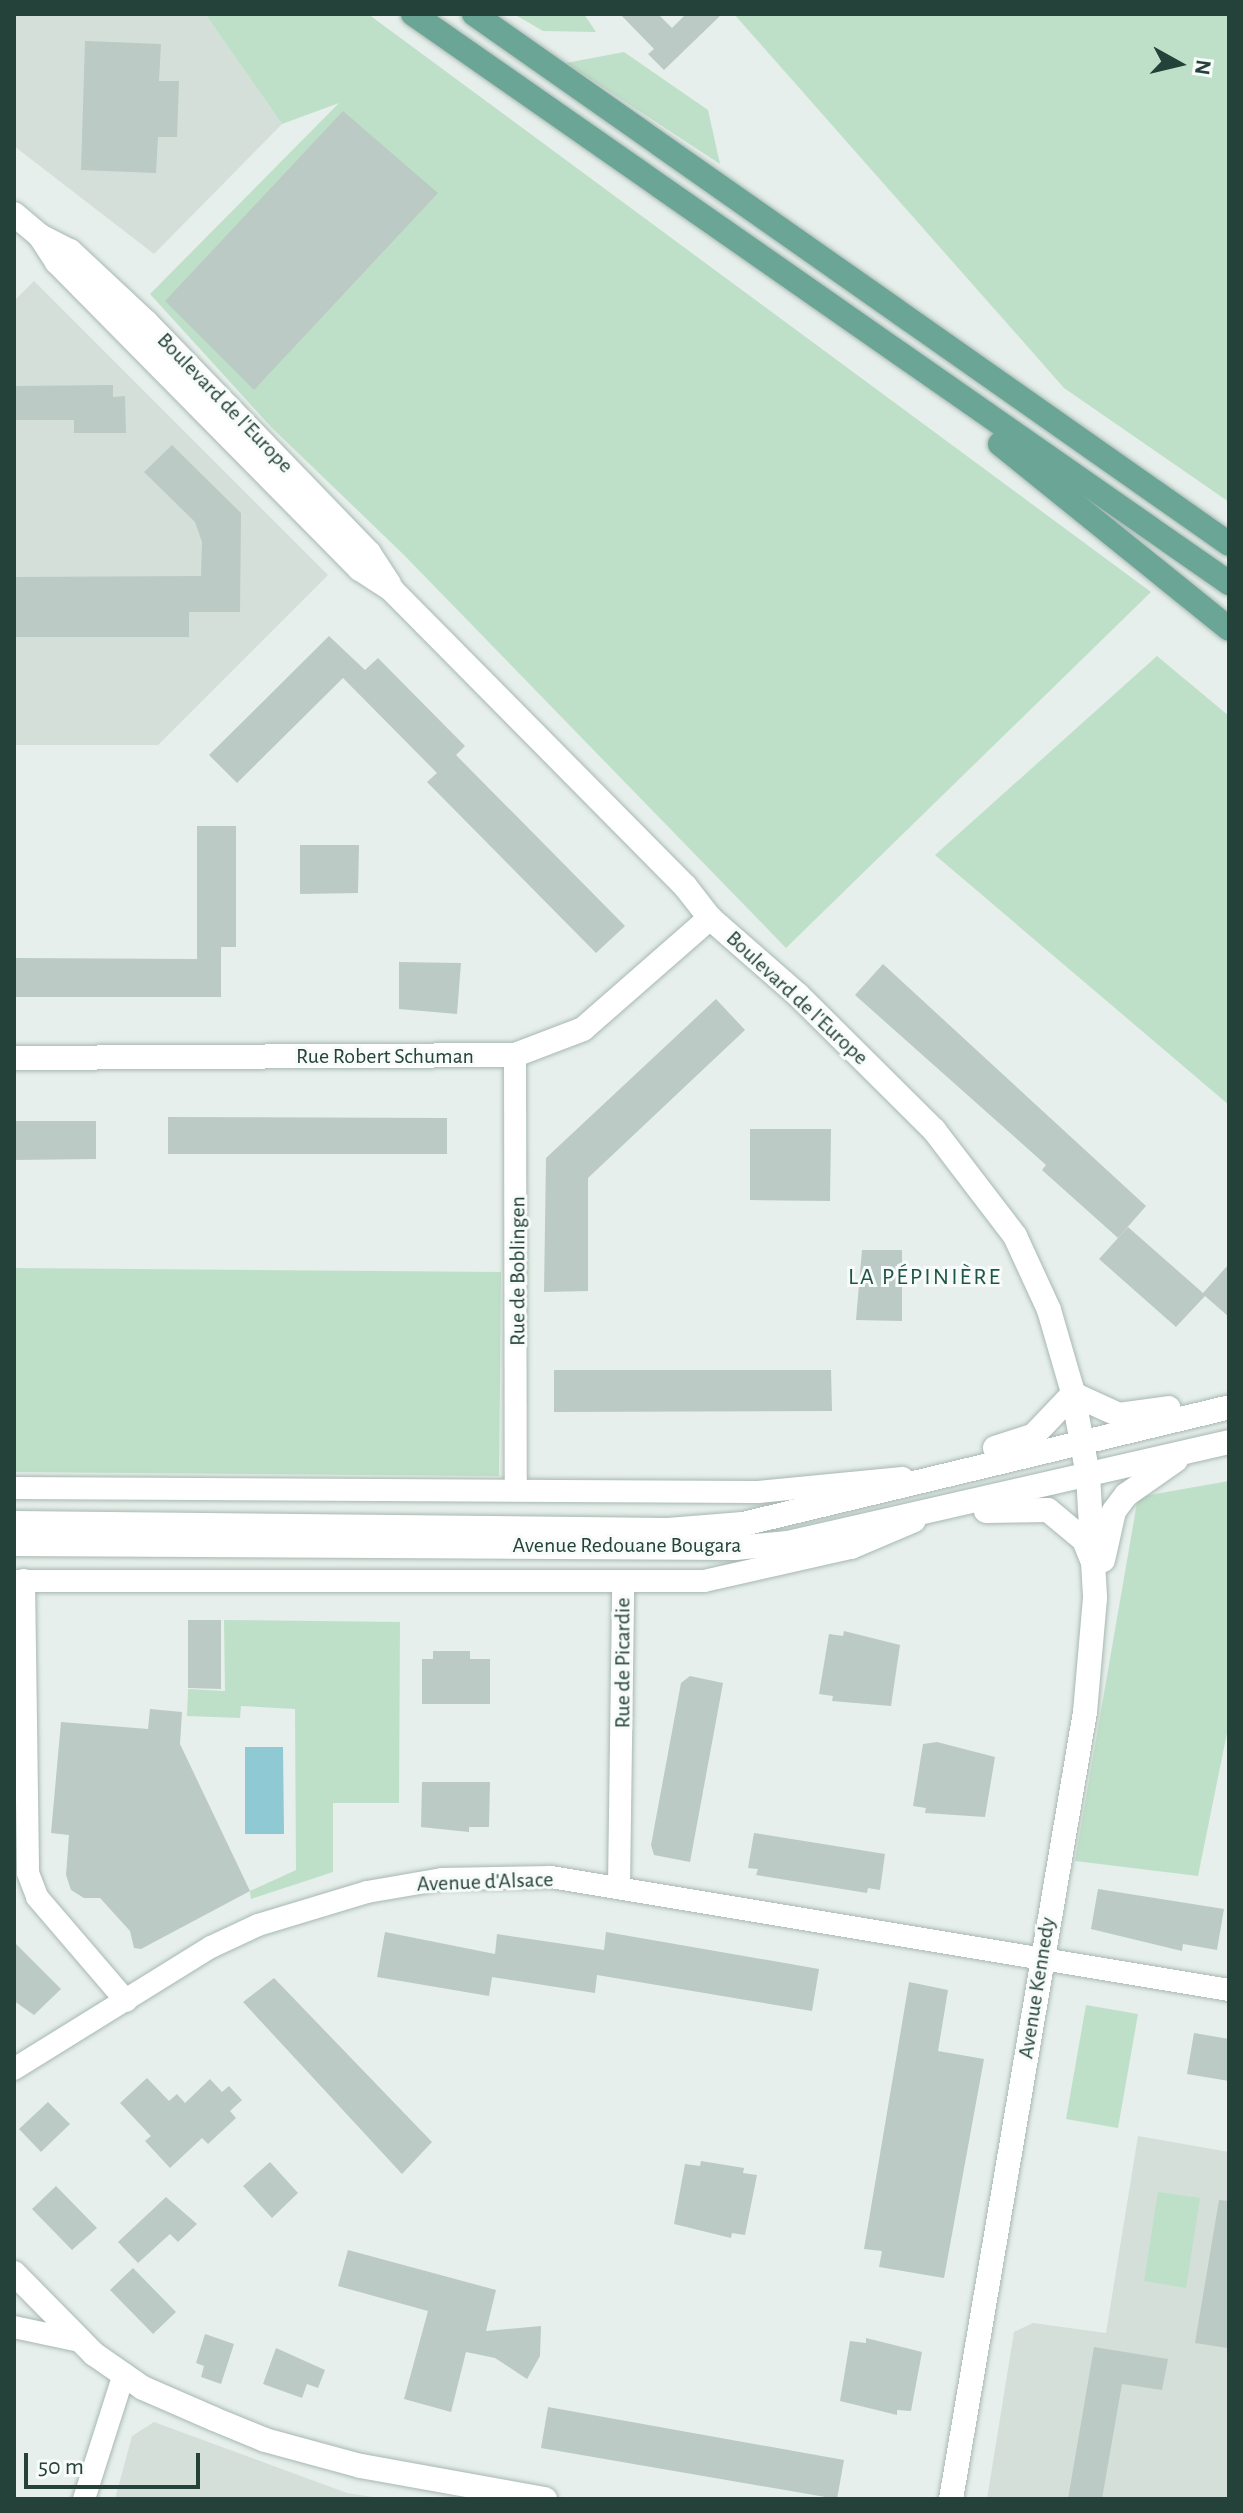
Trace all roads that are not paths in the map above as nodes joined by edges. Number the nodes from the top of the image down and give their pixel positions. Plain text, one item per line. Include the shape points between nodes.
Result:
1 (413, 14) edge
2 (474, 14) edge
3 (14, 214) edge
4 (885, 347) junction
5 (1229, 544) edge
6 (1229, 583) edge
7 (1229, 629) edge
8 (710, 918) junction
9 (515, 1055) junction
10 (14, 1058) edge
11 (1073, 1394) junction
12 (1219, 1409) edge
13 (1081, 1441) junction
14 (1229, 1442) edge
15 (1181, 1457) junction
16 (1088, 1475) junction
17 (943, 1477) junction
18 (516, 1487) junction
19 (14, 1488) edge
20 (948, 1507) junction
21 (889, 1519) junction
22 (14, 1523) edge
23 (14, 1544) edge
24 (1094, 1564) junction
25 (19, 1580) edge
26 (623, 1584) junction
27 (1095, 1598) junction
28 (619, 1886) junction
29 (1042, 1956) junction
30 (1229, 1990) edge
31 (126, 2001) junction
32 (14, 2069) edge
33 (14, 2273) edge
34 (14, 2327) edge
35 (80, 2341) junction
36 (124, 2374) junction
37 (84, 2499) edge
38 (545, 2499) edge
39 (951, 2499) edge

1 - 4 main road
2 - 5 main road
3 - 8 street, Boulevard de l'Europe via 82,261 213,389 369,553 392,590 685,886
4 - 6 main road
4 - 7 main road via 1134,557
8 - 9 street, Rue Robert Schuman via 583,1029
8 - 11 street, Boulevard de l'Europe via 798,995 922,1119 990,1200 1015,1236 1049,1310
9 - 10 street, Rue Robert Schuman
9 - 18 street, Rue de Boblingen
11 - 12 street via 1119,1415 1164,1408
11 - 13 street, Boulevard de l'Europe
11 - 17 street via 1033,1436 969,1456
12 - 13 street, Avenue Redouane Bougara
12 - 16 street via 1193,1429 1113,1457
13 - 16 street, Boulevard de l'Europe
13 - 17 street, Avenue Redouane Bougara
13 - 21 street via 1041,1469
14 - 15 street, Avenue Redouane Bougara
15 - 16 street, Avenue Redouane Bougara
15 - 27 street via 1126,1495 1114,1511
16 - 20 street, Avenue Redouane Bougara
16 - 24 street, Avenue Kennedy
17 - 18 street, Avenue Redouane Bougara via 758,1492
17 - 22 street, Avenue Redouane Bougara via 743,1524 668,1530
18 - 19 street, Avenue Redouane Bougara
20 - 21 street, Avenue Redouane Bougara
20 - 24 street via 1048,1510 1084,1540
20 - 26 street, Rue de Picardie via 851,1548 704,1581
21 - 23 street, Avenue Redouane Bougara via 788,1543 735,1548
24 - 27 street, Avenue Kennedy
25 - 26 street
25 - 31 street via 28,1873 37,1897
26 - 28 street, Rue de Picardie
27 - 29 street, Avenue Kennedy via 1085,1712
28 - 29 street, Avenue d'Alsace via 885,1935
28 - 31 street, Avenue d'Alsace via 496,1876 367,1892 258,1925 211,1947
29 - 30 street, Avenue d'Alsace
29 - 39 street, Avenue Kennedy
31 - 32 street, Avenue d'Alsace
33 - 35 street
34 - 35 street
35 - 36 street
36 - 37 street
36 - 38 street via 265,2440 361,2466

